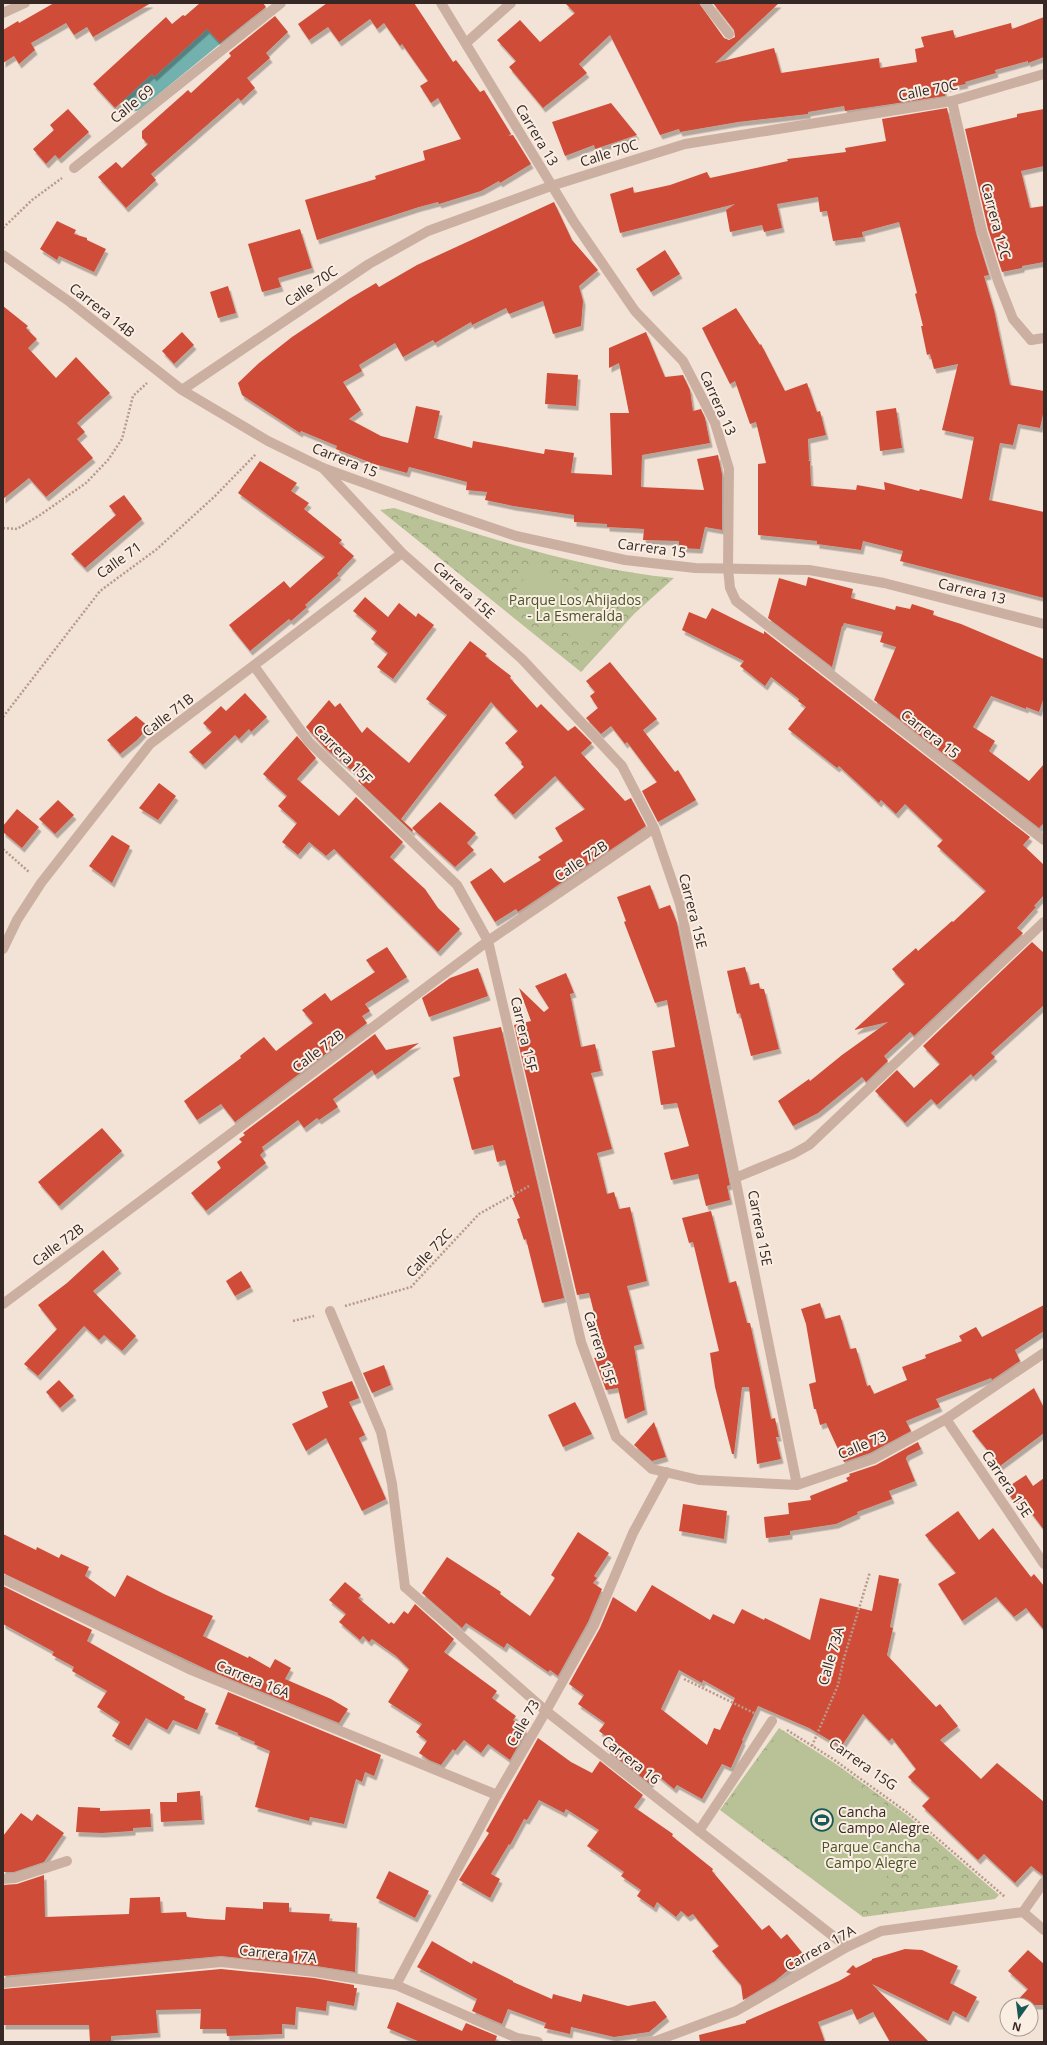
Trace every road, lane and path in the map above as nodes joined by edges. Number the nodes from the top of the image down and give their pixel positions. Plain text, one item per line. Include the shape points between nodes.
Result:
1 (25, 3) edge
2 (281, 3) edge
3 (441, 3) edge
4 (511, 3) edge
5 (705, 3) edge
6 (3, 13) edge
7 (729, 34) dead end
8 (466, 43) junction
9 (1044, 74) edge
10 (952, 101) junction
11 (74, 168) joint
12 (551, 186) junction
13 (3, 228) edge
14 (3, 255) edge
15 (1044, 338) edge
16 (159, 371) junction
17 (182, 390) junction
18 (268, 441) junction
19 (323, 468) junction
20 (3, 528) edge
21 (402, 553) junction
22 (728, 568) junction
23 (1044, 624) edge
24 (254, 666) junction
25 (3, 717) edge
26 (654, 828) junction
27 (1044, 840) edge
28 (3, 849) edge
29 (42, 884) junction
30 (1044, 922) edge
31 (488, 942) junction
32 (3, 949) edge
33 (542, 1178) junction
34 (735, 1178) junction
35 (3, 1304) edge
36 (330, 1311) junction
37 (293, 1321) dead end
38 (1044, 1353) edge
39 (946, 1418) junction
40 (652, 1469) joint
41 (666, 1472) junction
42 (797, 1484) junction
43 (1044, 1564) edge
44 (870, 1572) dead end
45 (3, 1579) edge
46 (684, 1679) dead end
47 (546, 1712) junction
48 (772, 1721) junction
49 (812, 1746) junction
50 (497, 1795) junction
51 (699, 1831) junction
52 (67, 1861) dead end
53 (3, 1879) edge
54 (1044, 1882) edge
55 (1023, 1912) junction
56 (1044, 1930) edge
57 (848, 1947) junction
58 (3, 1983) edge
59 (396, 1985) junction
60 (656, 2041) edge
61 (538, 2042) edge
62 (641, 2042) edge

1 - 6 street
2 - 11 street, Calle 69
3 - 8 street, Carrera 13
4 - 8 street
5 - 7 street
8 - 12 street, Carrera 13
9 - 10 street, Calle 70C
10 - 12 street, Calle 70C via 685,144
10 - 15 street, Carrera 12C via 982,231 1013,319 1031,340
11 - 13 path via 32,200
12 - 17 street, Calle 70C via 428,231 369,264
12 - 22 street, Carrera 13 via 635,311 683,361 715,423 729,469
14 - 16 street, Carrera 14B via 70,302
16 - 17 street, Carrera 14B
16 - 20 path via 133,396 122,439 108,460 86,484 17,529
17 - 18 street, Carrera 15
18 - 19 street, Carrera 15
18 - 25 path, Calle 71 via 214,497 157,549 100,591
19 - 21 street, Carrera 15E
19 - 22 street, Carrera 15 via 516,536 625,560 695,568
21 - 24 street, Calle 71B
21 - 26 street, Carrera 15E via 522,659 622,766
22 - 23 street, Carrera 13 via 809,570 884,583
22 - 27 street, Carrera 15 via 730,588 736,601
24 - 29 street, Calle 71B via 150,744
24 - 31 street, Carrera 15F via 308,742 457,886
26 - 31 street, Calle 72B
26 - 34 street, Carrera 15E via 680,904
28 - 29 path
29 - 32 street, Calle 71B via 17,920
30 - 34 street via 809,1145
31 - 33 street, Carrera 15F
31 - 35 street, Calle 72B
33 - 36 path, Calle 72C via 479,1214 411,1287
33 - 40 street, Carrera 15F via 581,1342 616,1436
34 - 42 street, Carrera 15E
36 - 37 path, Calle 72C
36 - 47 street, Carrera 16 via 381,1432 392,1484 405,1587
38 - 39 street, Calle 73
39 - 42 street, Calle 73 via 873,1459
39 - 43 street, Carrera 15E
40 - 41 street, Calle 73
41 - 42 street, Calle 73 via 699,1480
41 - 47 street, Calle 73 via 633,1533 594,1625
44 - 49 path, Calle 73A via 838,1685
45 - 50 street, Carrera 16A via 189,1669
46 - 48 path, Carrera 15G
47 - 50 street, Calle 73
47 - 51 street, Carrera 16
48 - 49 path, Carrera 15G
48 - 51 street
49 - 55 path, Carrera 15G via 908,1813
50 - 59 street, Calle 73
51 - 57 street, Carrera 16
52 - 53 street via 15,1878
54 - 55 street
55 - 56 street
55 - 57 street, Carrera 17A via 881,1931
57 - 60 street, Carrera 17A via 736,2011
58 - 59 street, Carrera 17A via 221,1962 315,1972
59 - 61 street, Carrera 17A via 517,2038
60 - 62 street, Carrera 17A

